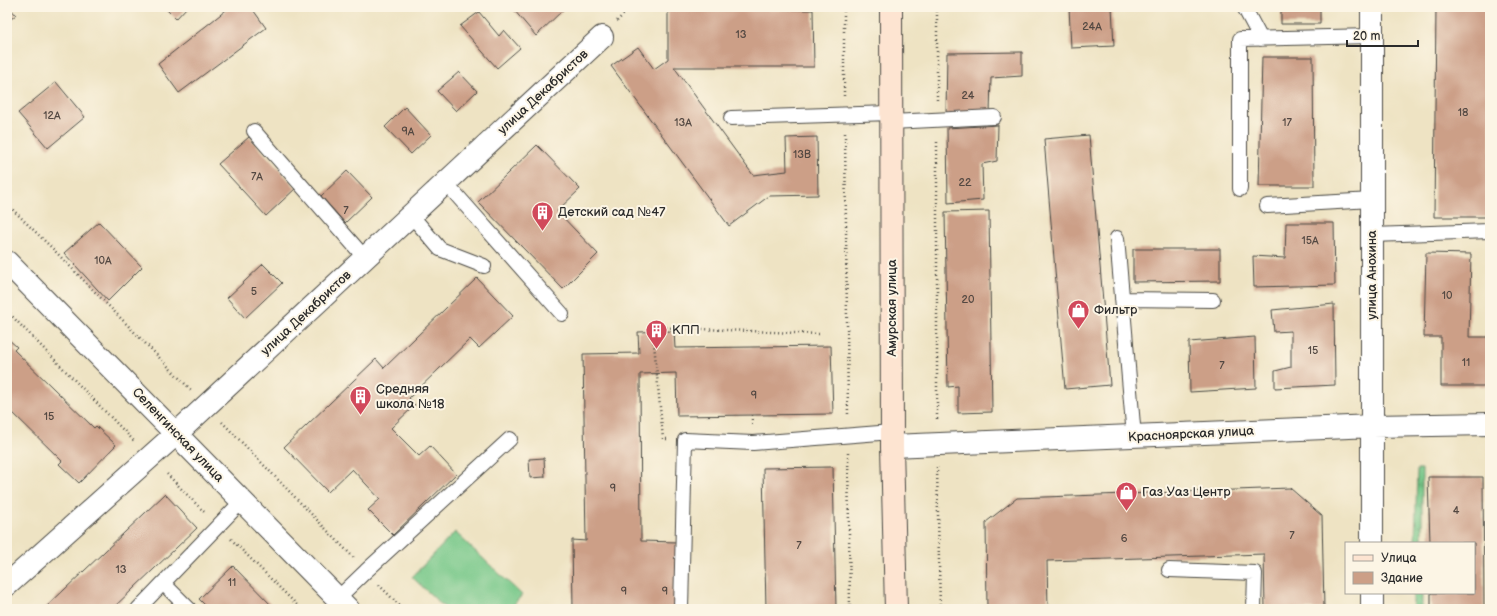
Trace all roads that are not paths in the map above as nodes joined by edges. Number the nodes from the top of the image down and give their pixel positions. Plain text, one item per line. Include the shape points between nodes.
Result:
1 (890, 7) edge
2 (1244, 7) edge
3 (1372, 7) edge
4 (1372, 36) junction
5 (602, 37) dead end
6 (1261, 39) junction
7 (994, 117) dead end
8 (731, 118) dead end
9 (891, 118) junction
10 (254, 131) dead end
11 (446, 183) junction
12 (1240, 189) dead end
13 (1372, 200) junction
14 (1267, 206) dead end
15 (411, 215) junction
16 (1490, 231) edge
17 (1372, 235) junction
18 (1116, 238) dead end
19 (365, 258) junction
20 (7, 262) edge
21 (484, 266) dead end
22 (1122, 299) junction
23 (1213, 300) dead end
24 (562, 314) dead end
25 (1490, 424) edge
26 (1372, 426) junction
27 (177, 433) junction
28 (1134, 437) junction
29 (510, 439) dead end
30 (892, 439) junction
31 (242, 501) junction
32 (1372, 542) edge
33 (1169, 570) dead end
34 (164, 583) junction
35 (7, 584) edge
36 (1372, 594) edge
37 (343, 604) edge
38 (138, 609) edge
39 (189, 609) edge
40 (681, 609) edge
41 (896, 609) edge
42 (1254, 609) edge
43 (1372, 609) edge

1 - 9 main road, Амурская улица
2 - 6 lane
3 - 4 street, улица Анохина
4 - 6 lane
4 - 13 street, улица Анохина
5 - 11 street, улица Декабристов
6 - 12 lane via 1240,40
7 - 9 lane via 937,120
8 - 9 lane via 844,114
9 - 30 main road, Амурская улица
10 - 19 lane
11 - 15 street, улица Декабристов
11 - 24 lane
13 - 14 lane
13 - 17 street, улица Анохина
15 - 19 street, улица Декабристов
15 - 21 lane via 440,249
16 - 17 lane
17 - 26 street, улица Анохина
18 - 22 lane
19 - 27 street, улица Декабристов
20 - 27 street, Селенгинская улица
22 - 23 lane
22 - 28 lane
25 - 26 street, Красноярская улица
26 - 28 street, Красноярская улица
26 - 32 street, улица Анохина
27 - 31 street, Селенгинская улица
27 - 35 street, улица Декабристов
28 - 30 street, Красноярская улица
29 - 37 lane via 366,571
30 - 40 lane via 848,436 753,443 685,440
30 - 41 main road, Амурская улица
31 - 34 lane
31 - 37 street, Селенгинская улица
33 - 42 lane via 1255,573
34 - 38 lane
34 - 39 lane
36 - 43 street

